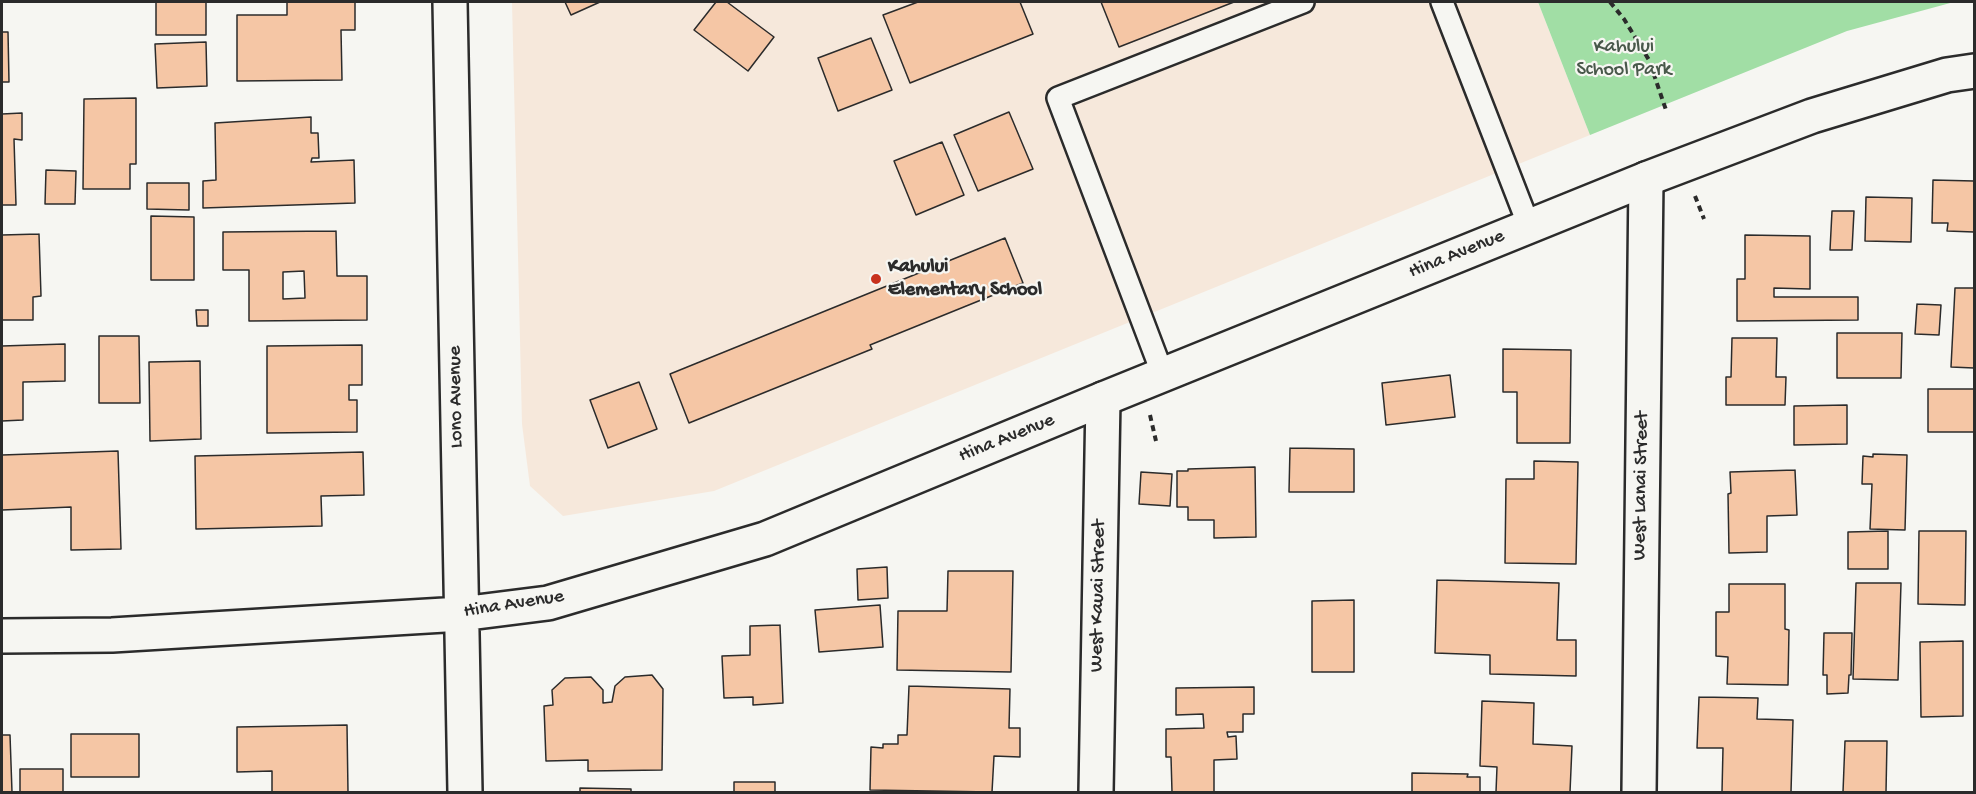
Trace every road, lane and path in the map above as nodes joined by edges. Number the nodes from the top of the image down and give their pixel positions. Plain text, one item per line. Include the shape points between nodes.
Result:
1 (450, 2) edge
2 (1303, 2) edge
3 (1442, 2) edge
4 (1610, 2) edge
5 (1974, 71) edge
6 (1666, 110) dead end
7 (1646, 179) junction
8 (1694, 192) dead end
9 (1704, 219) dead end
10 (1529, 226) junction
11 (1163, 375) junction
12 (1103, 399) junction
13 (1150, 415) dead end
14 (1156, 441) dead end
15 (461, 614) junction
16 (2, 636) edge
17 (465, 792) edge
18 (1096, 792) edge
19 (1638, 792) edge

1 - 15 street, Lono Avenue
2 - 11 lane via 1058,98
3 - 10 lane
4 - 6 path via 1649,60
5 - 7 street, Hina Avenue via 1947,75 1812,116
7 - 10 street, Hina Avenue
7 - 19 street, West Lanai Street
8 - 9 path
10 - 11 street, Hina Avenue
11 - 12 street, Hina Avenue
12 - 15 street, Hina Avenue via 765,539 548,603
12 - 18 street, West Kauai Street
13 - 14 path
15 - 16 street, Hina Avenue via 112,635
15 - 17 street, Lono Avenue

